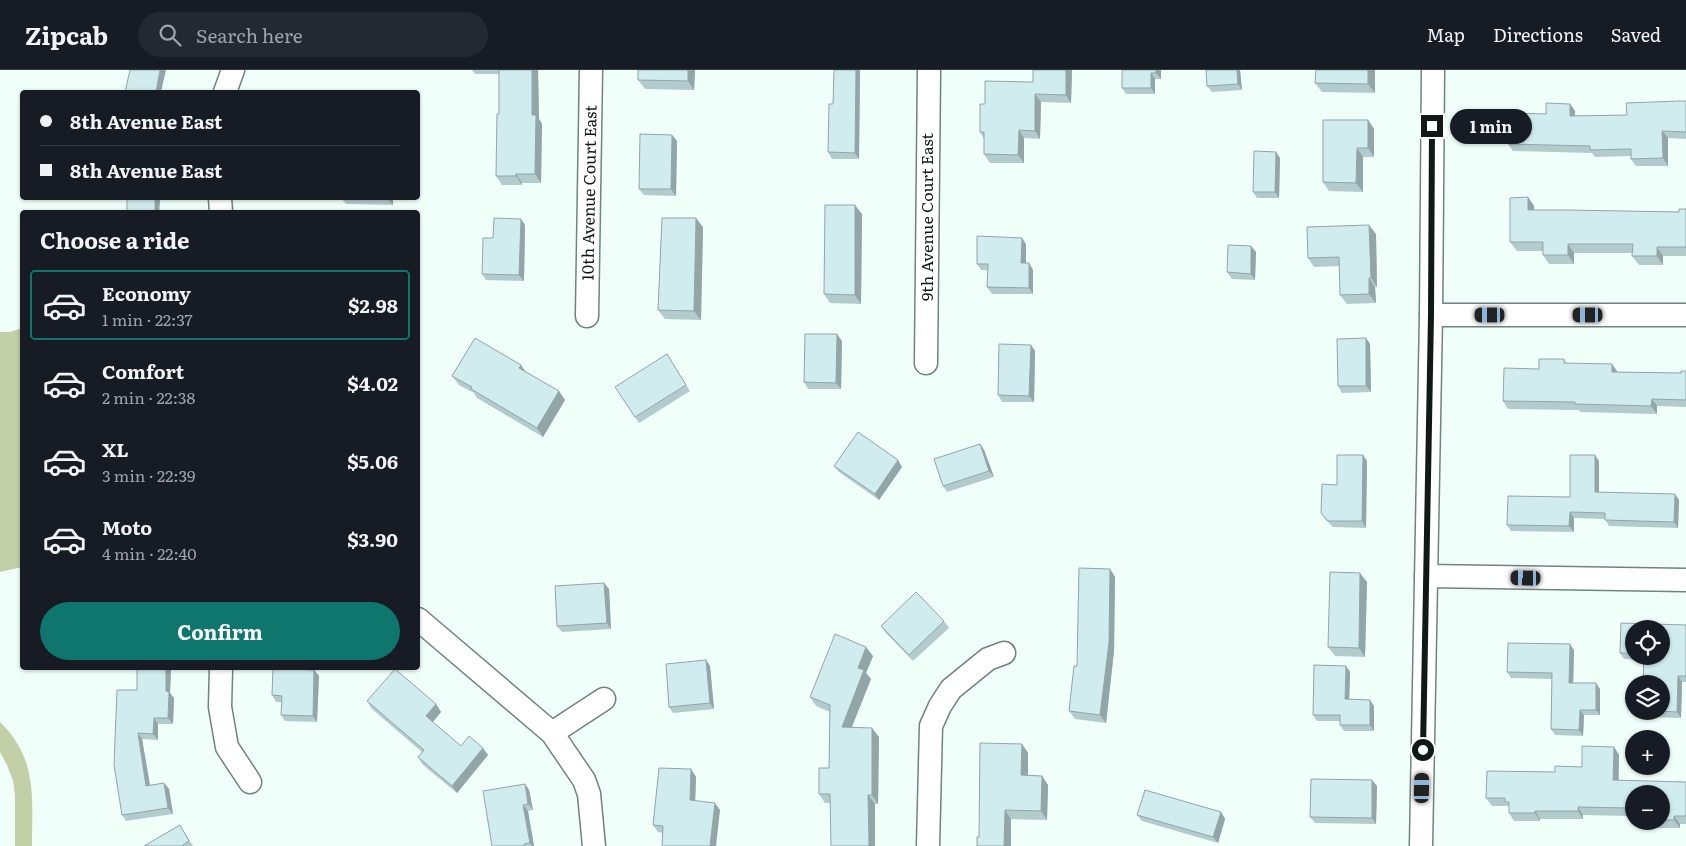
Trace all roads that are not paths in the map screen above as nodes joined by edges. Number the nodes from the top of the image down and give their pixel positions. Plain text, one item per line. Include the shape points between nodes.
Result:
1 (233, 70) edge
2 (591, 70) edge
3 (929, 70) edge
4 (1432, 70) edge
5 (226, 90) edge
6 (1431, 315) junction
7 (1686, 315) edge
8 (587, 316) dead end
9 (926, 364) dead end
10 (1426, 576) junction
11 (1686, 580) edge
12 (420, 621) edge
13 (1004, 653) dead end
14 (221, 670) edge
15 (604, 699) dead end
16 (552, 733) junction
17 (250, 782) dead end
18 (594, 846) edge
19 (928, 846) edge
20 (1421, 846) edge

1 - 5 street
2 - 8 street, 10th Avenue Court East
3 - 9 street, 9th Avenue Court East
4 - 6 street
6 - 7 street
6 - 10 street
10 - 11 street
10 - 20 street
12 - 16 street
13 - 19 street via 988,658 951,689 932,726
14 - 17 street via 220,707 227,747
15 - 16 street
16 - 18 street via 584,780 589,794

